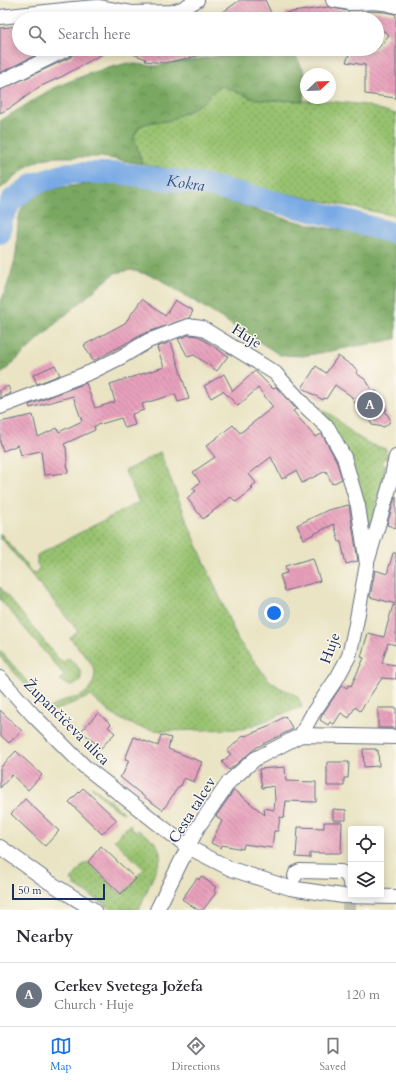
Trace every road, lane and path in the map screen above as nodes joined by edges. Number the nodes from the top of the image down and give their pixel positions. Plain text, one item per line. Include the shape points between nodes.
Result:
1 (198, 0) edge
2 (333, 0) edge
3 (396, 6) edge
4 (96, 9) edge
5 (46, 12) edge
6 (123, 12) edge
7 (172, 12) edge
8 (12, 16) edge
9 (0, 17) edge
10 (53, 56) edge
11 (0, 82) edge
12 (0, 407) edge
13 (396, 457) edge
14 (367, 564) junction
15 (0, 678) edge
16 (301, 736) junction
17 (396, 737) edge
18 (0, 847) edge
19 (188, 847) junction
20 (295, 876) dead end
21 (348, 876) edge
22 (396, 897) edge
23 (94, 910) edge
24 (157, 910) edge

1 - 7 street
2 - 3 street via 347,3 380,2
4 - 5 street
4 - 6 street
8 - 9 street
10 - 11 street
12 - 14 street, Huje via 91,372 172,331 188,326 202,328 275,373 328,428 344,457 358,506
13 - 14 street, Huje
14 - 16 street, Huje via 349,656
15 - 19 street, Župančičeva ulica via 84,766
16 - 17 street, Cesta talcev
16 - 19 street, Cesta talcev via 255,759 229,782 198,827
18 - 23 street via 54,886
19 - 22 street, Župančičeva ulica via 231,869 290,888 343,896
19 - 24 street, Cesta talcev
20 - 21 street via 300,871 341,872

